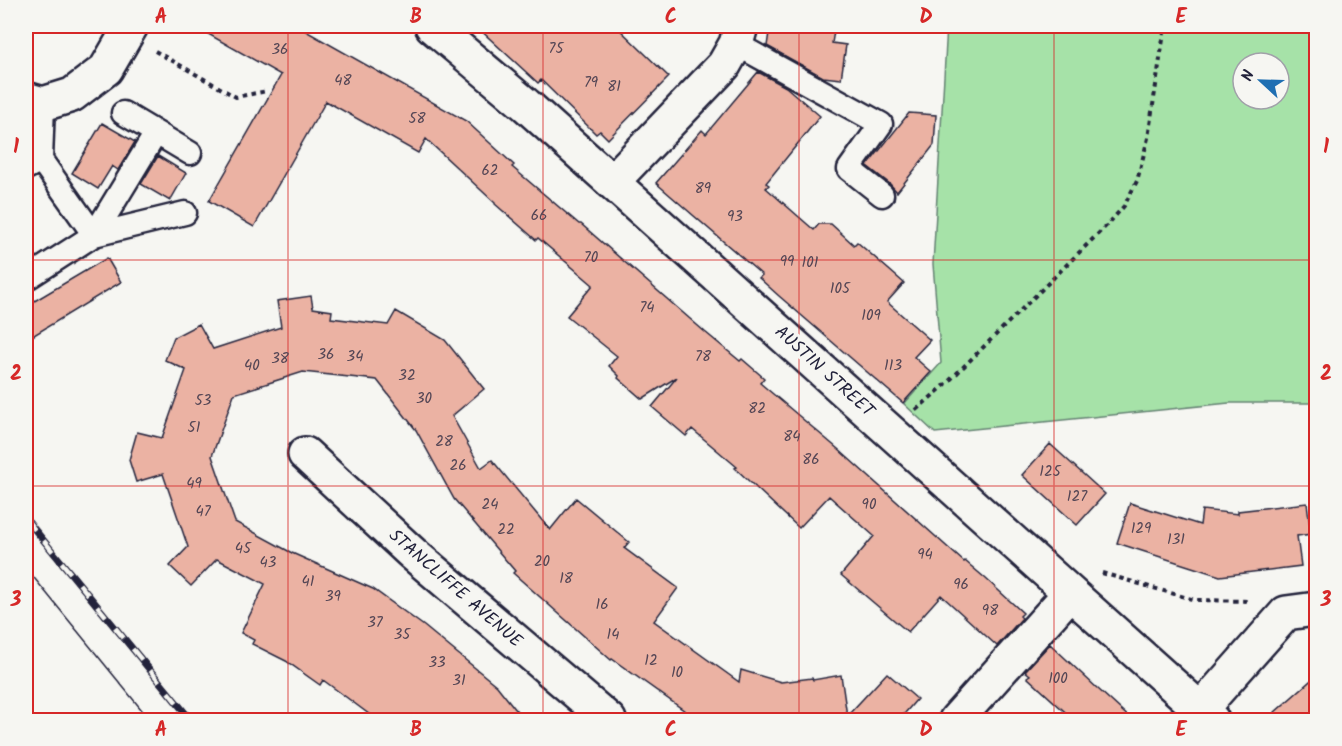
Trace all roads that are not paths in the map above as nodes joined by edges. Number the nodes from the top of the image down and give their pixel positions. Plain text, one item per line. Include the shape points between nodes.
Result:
1 (432, 26) edge
2 (128, 30) edge
3 (739, 35) edge
4 (34, 101) edge
5 (123, 113) dead end
6 (156, 133) junction
7 (190, 153) dead end
8 (33, 164) edge
9 (612, 182) junction
10 (882, 195) dead end
11 (185, 213) dead end
12 (94, 235) junction
13 (26, 279) edge
14 (304, 454) dead end
15 (1070, 593) junction
16 (1302, 611) edge
17 (1206, 715) edge
18 (609, 720) edge
19 (956, 720) edge

1 - 9 street, AUSTIN STREET
2 - 4 street via 106,69 72,95
3 - 9 street via 724,65
3 - 10 lane via 881,124 849,169
4 - 8 lane
5 - 6 lane
6 - 7 lane
6 - 12 lane
8 - 12 lane
9 - 15 street, AUSTIN STREET
11 - 12 lane
12 - 13 lane
14 - 18 street, STANCLIFFE AVENUE via 412,553
15 - 17 street, AUSTIN STREET
15 - 19 street
16 - 17 street

